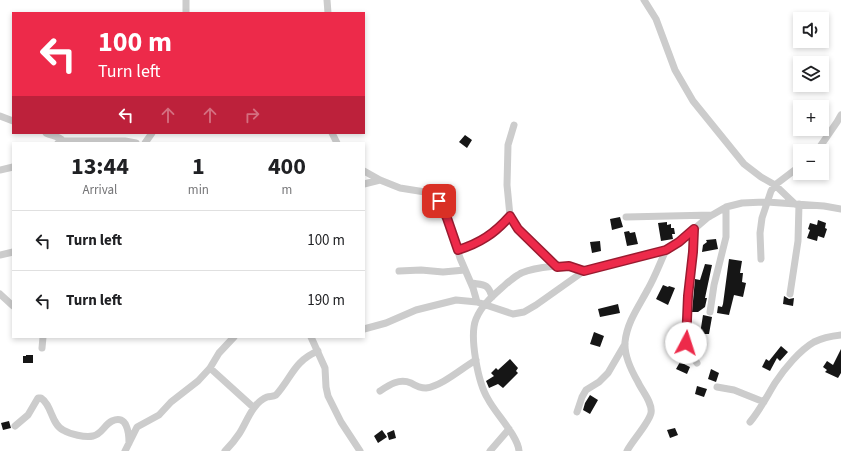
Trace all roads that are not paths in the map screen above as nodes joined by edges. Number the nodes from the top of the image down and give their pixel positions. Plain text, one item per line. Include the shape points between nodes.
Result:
1 (186, 0) edge
2 (327, 0) edge
3 (644, 0) edge
4 (186, 12) edge
5 (328, 12) edge
6 (841, 115) edge
7 (0, 116) edge
8 (12, 121) edge
9 (514, 125) dead end
10 (48, 134) edge
11 (61, 142) edge
12 (74, 142) edge
13 (130, 142) edge
14 (822, 144) edge
15 (12, 167) edge
16 (0, 170) edge
17 (793, 171) edge
18 (365, 172) edge
19 (380, 180) junction
20 (365, 184) edge
21 (775, 185) junction
22 (767, 202) junction
23 (797, 204) junction
24 (726, 207) junction
25 (841, 209) edge
26 (712, 215) junction
27 (510, 216) junction
28 (626, 217) dead end
29 (694, 229) junction
30 (458, 250) junction
31 (666, 250) junction
32 (12, 252) edge
33 (0, 255) edge
34 (761, 259) dead end
35 (557, 267) junction
36 (465, 270) junction
37 (399, 271) dead end
38 (584, 271) junction
39 (471, 283) junction
40 (0, 294) edge
41 (790, 294) dead end
42 (492, 297) junction
43 (481, 303) junction
44 (12, 305) edge
45 (710, 312) dead end
46 (365, 328) edge
47 (841, 335) edge
48 (43, 338) edge
49 (312, 338) edge
50 (227, 340) edge
51 (625, 344) junction
52 (42, 348) dead end
53 (318, 351) junction
54 (476, 360) junction
55 (697, 364) dead end
56 (210, 368) junction
57 (717, 387) dead end
58 (380, 391) dead end
59 (764, 402) junction
60 (254, 408) junction
61 (577, 412) dead end
62 (750, 422) dead end
63 (15, 426) dead end
64 (508, 429) junction
65 (129, 442) junction
66 (125, 451) edge
67 (225, 451) edge
68 (360, 451) edge
69 (490, 451) edge
70 (519, 451) edge
71 (626, 451) edge

1 - 4 street
2 - 5 street
3 - 21 street via 656,19 675,70 693,101 744,164
6 - 14 street
7 - 8 street
9 - 27 street via 508,144 507,185
10 - 11 street via 60,138
11 - 12 street
12 - 13 street
15 - 16 street
17 - 21 street
18 - 19 street
19 - 20 street
19 - 30 street via 400,188 431,194 439,201
21 - 22 street
21 - 23 street
22 - 23 street
22 - 24 street via 742,203
22 - 34 street via 760,232
23 - 25 street
23 - 41 street via 798,241
24 - 26 street
24 - 45 street via 726,237
26 - 28 street
26 - 29 street
27 - 30 street via 489,236
27 - 35 street via 518,229
29 - 31 street
29 - 55 street via 686,343
30 - 36 street
31 - 38 street
31 - 51 street via 629,325
32 - 33 street
35 - 38 street via 569,266
35 - 42 street via 538,268 518,274
36 - 37 street
36 - 39 street
38 - 43 street via 524,312 513,314
39 - 42 street via 485,285
39 - 43 street
40 - 44 street
42 - 43 street
43 - 46 street via 460,300 444,302
43 - 54 street via 475,325
47 - 59 street via 815,342 803,350 776,381
48 - 52 street
49 - 53 street
50 - 56 street
51 - 61 street via 605,377 586,390
51 - 71 street via 629,365 652,411
53 - 60 street via 299,362 276,395 268,396
53 - 68 street via 325,368 328,396
54 - 58 street via 436,385 426,388 402,381
54 - 64 street via 487,399
56 - 60 street
56 - 65 street via 159,415 137,427
57 - 59 street via 734,390
59 - 62 street
60 - 67 street
63 - 65 street via 28,415 38,398 41,398 47,403 61,429 92,436 102,432 112,421 120,420 128,428
64 - 69 street
64 - 70 street
65 - 66 street

